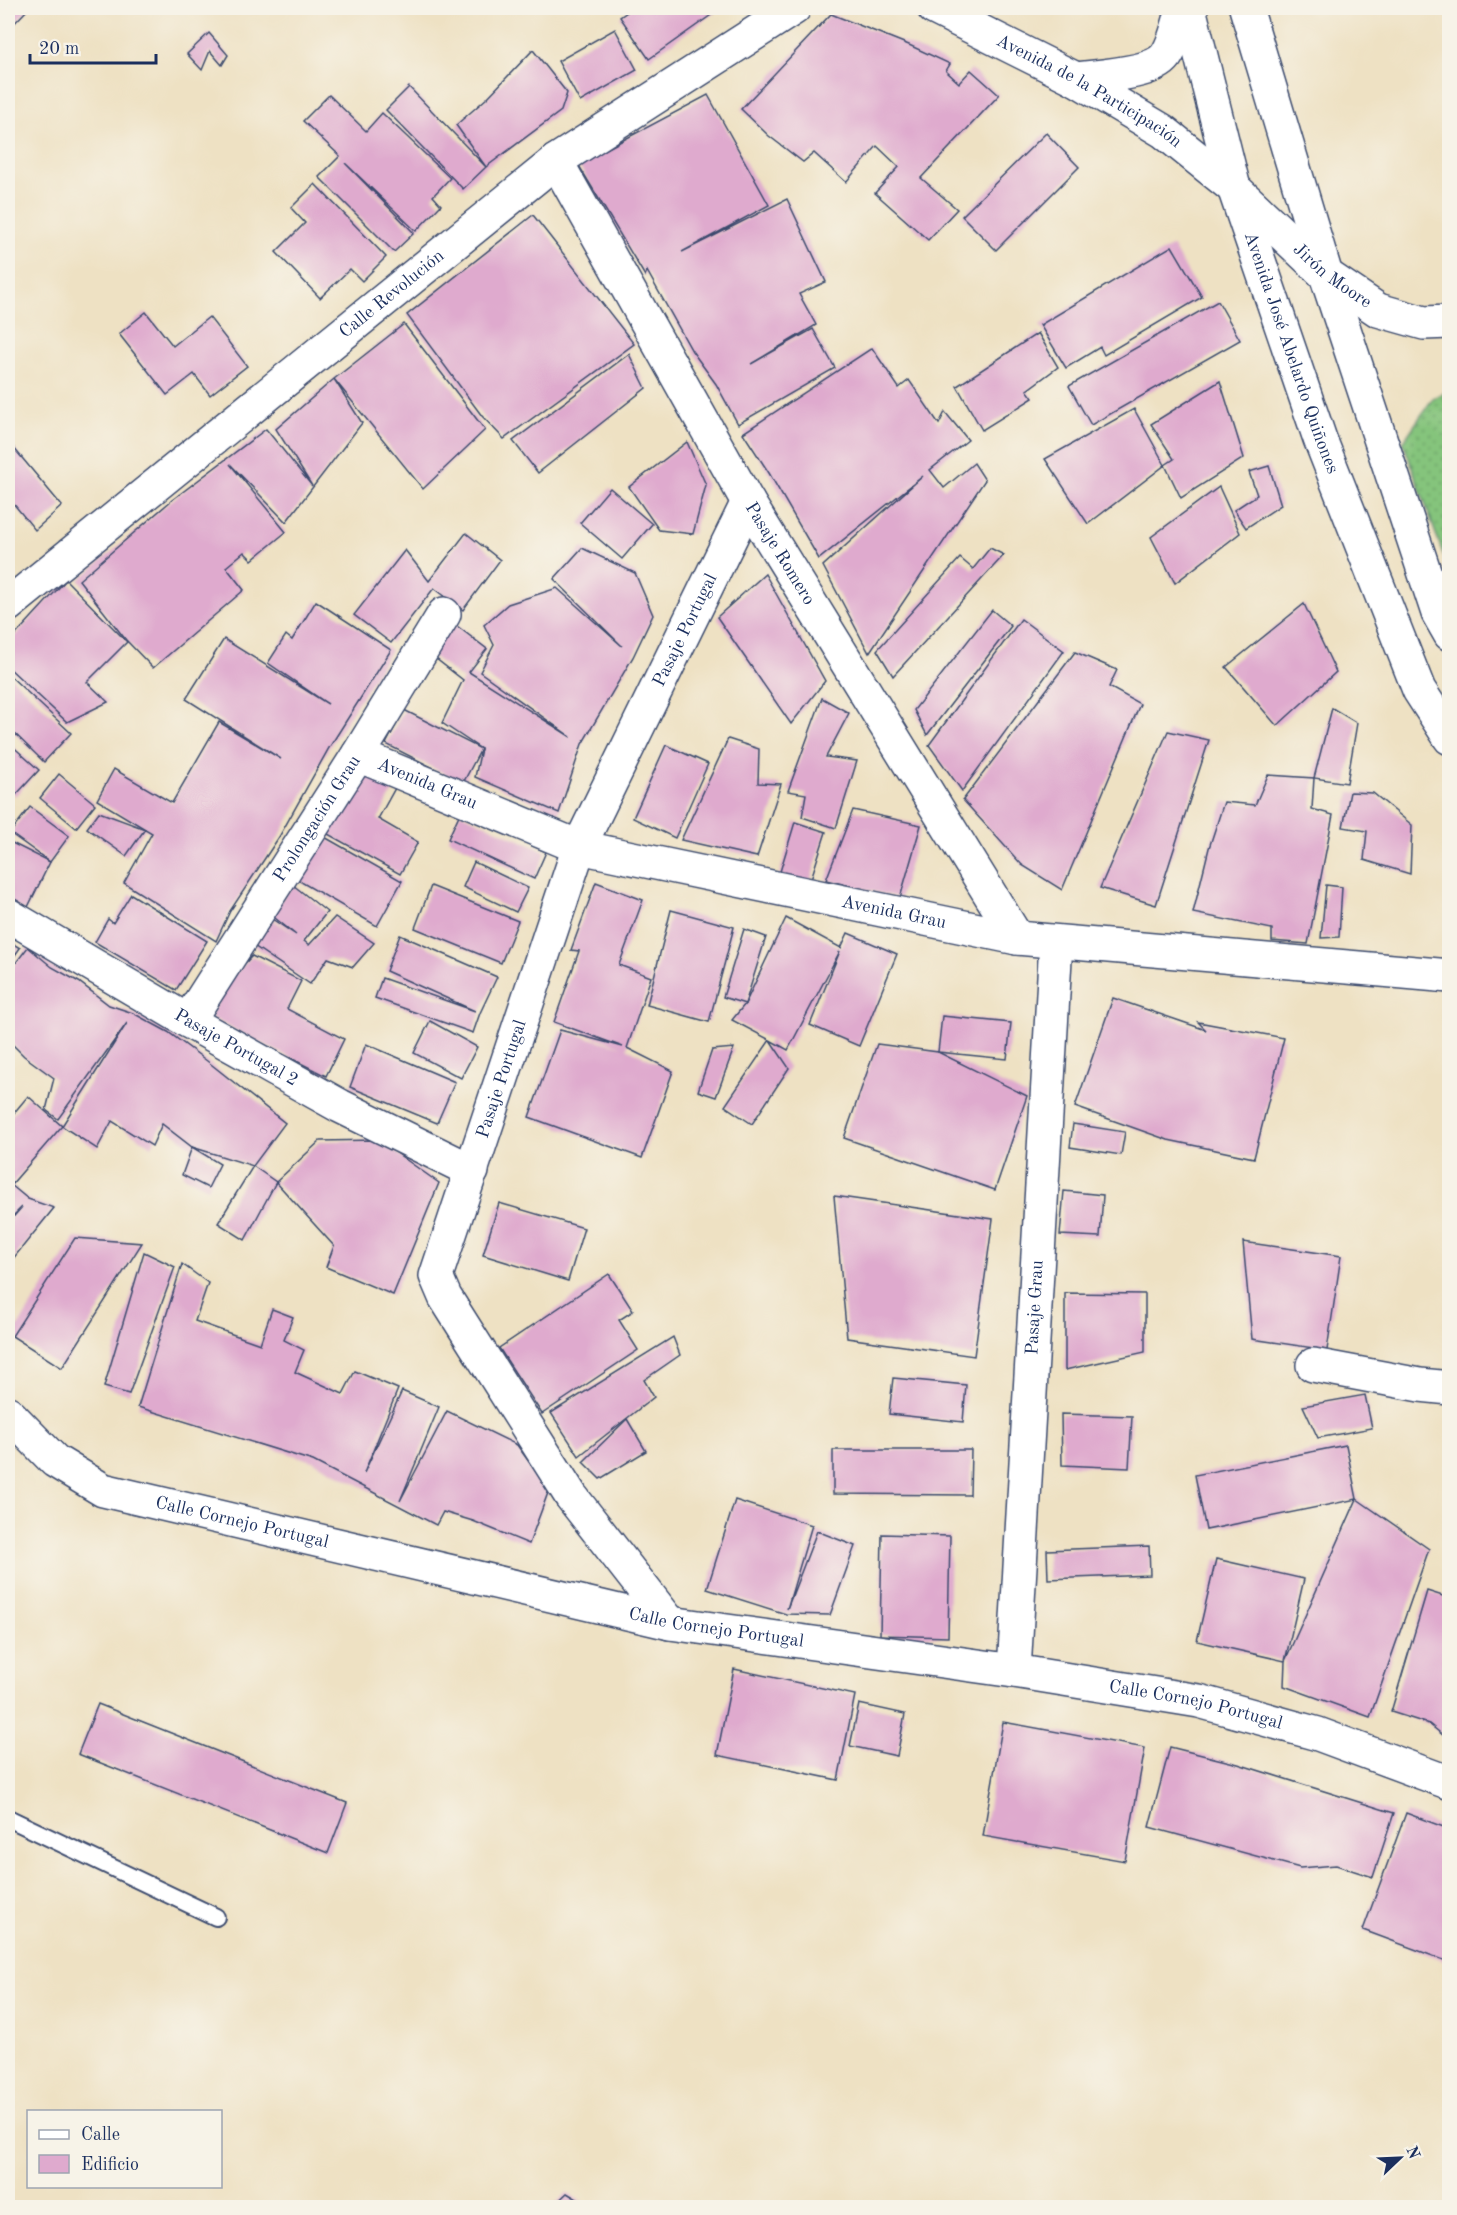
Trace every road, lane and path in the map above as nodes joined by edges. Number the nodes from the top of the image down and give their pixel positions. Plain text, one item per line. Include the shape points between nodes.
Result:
1 (794, 8) edge
2 (934, 8) edge
3 (1184, 8) edge
4 (1189, 8) edge
5 (1246, 8) edge
6 (1076, 79) junction
7 (556, 161) junction
8 (1234, 188) junction
9 (1326, 274) junction
10 (1449, 322) edge
11 (748, 502) junction
12 (8, 605) edge
13 (444, 614) dead end
14 (1449, 634) edge
15 (1449, 738) edge
16 (358, 755) junction
17 (579, 847) junction
18 (8, 915) edge
19 (1017, 938) junction
20 (1056, 942) junction
21 (1449, 976) edge
22 (189, 1022) junction
23 (472, 1171) junction
24 (1313, 1365) dead end
25 (1449, 1388) edge
26 (8, 1413) edge
27 (670, 1623) junction
28 (1014, 1671) junction
29 (1449, 1783) edge
30 (8, 1818) edge
31 (216, 1917) dead end

1 - 7 street, Calle Revolución
2 - 6 street, Avenida de la Participación
3 - 6 street via 1164,59 1150,68
4 - 8 street, Avenida José Abelardo Quiñones
5 - 9 street
6 - 8 street, Avenida de la Participación via 1163,131
7 - 11 street, Pasaje Romero
7 - 12 street, Calle Revolución
8 - 9 street, Jirón Moore
8 - 15 street, Avenida José Abelardo Quiñones via 1320,439 1419,690
9 - 10 street, Jirón Moore via 1378,310 1424,323
9 - 14 street via 1438,613
11 - 17 street, Pasaje Portugal
11 - 19 street, Pasaje Romero
13 - 16 street, Prolongación Grau
16 - 17 street, Avenida Grau
16 - 22 street, Prolongación Grau
17 - 19 street, Avenida Grau
17 - 23 street, Pasaje Portugal
18 - 22 street, Pasaje Portugal 2
19 - 20 street, Avenida Grau
20 - 21 street, Avenida Grau
20 - 28 street, Pasaje Grau
22 - 23 street, Pasaje Portugal 2 via 340,1106
23 - 27 street, Pasaje Portugal via 436,1276 444,1297 571,1496
24 - 25 street
26 - 27 street, Calle Cornejo Portugal via 55,1461 103,1490
27 - 28 street, Calle Cornejo Portugal
28 - 29 street, Calle Cornejo Portugal via 1199,1701 1318,1734
30 - 31 lane

